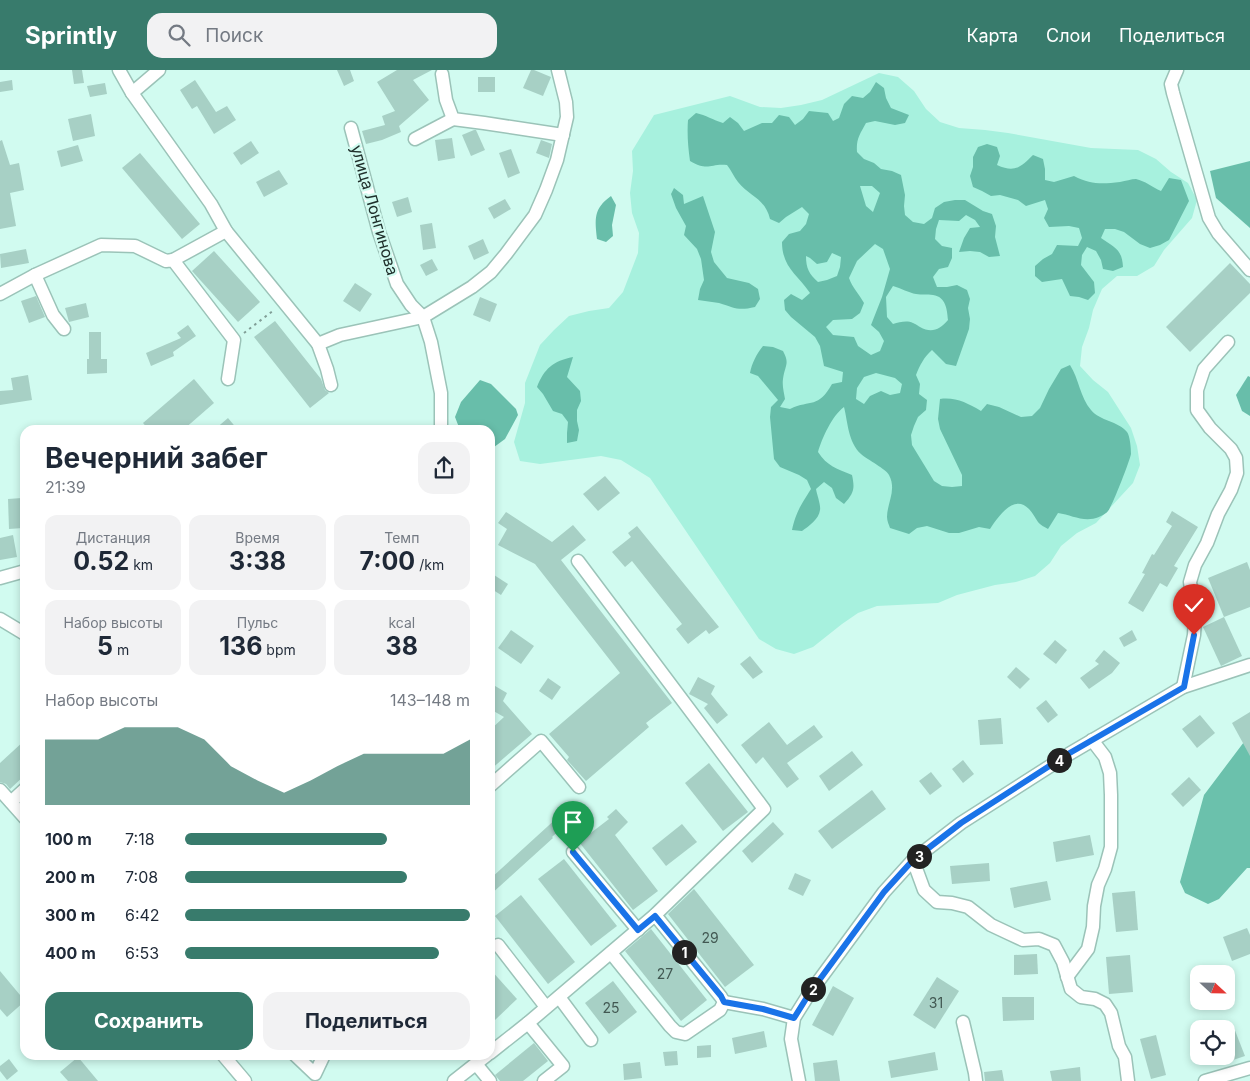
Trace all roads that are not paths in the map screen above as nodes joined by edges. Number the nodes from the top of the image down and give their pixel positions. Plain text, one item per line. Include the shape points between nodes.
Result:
1 (119, 70) edge
2 (159, 70) edge
3 (558, 70) edge
4 (1177, 70) edge
5 (442, 74) dead end
6 (132, 93) junction
7 (454, 120) junction
8 (351, 128) dead end
9 (563, 135) junction
10 (416, 139) dead end
11 (226, 231) junction
12 (173, 260) junction
13 (1250, 270) edge
14 (35, 274) junction
15 (0, 294) edge
16 (423, 317) junction
17 (64, 329) dead end
18 (1228, 342) dead end
19 (318, 344) junction
20 (228, 379) dead end
21 (331, 385) dead end
22 (441, 425) edge
23 (578, 561) dead end
24 (20, 572) edge
25 (0, 578) edge
26 (0, 619) edge
27 (20, 631) edge
28 (1250, 665) edge
29 (1184, 687) junction
30 (1092, 740) junction
31 (495, 782) edge
32 (579, 787) dead end
33 (0, 790) edge
34 (20, 794) edge
35 (11, 802) junction
36 (20, 812) edge
37 (573, 852) dead end
38 (913, 860) junction
39 (655, 916) junction
40 (638, 930) junction
41 (498, 945) dead end
42 (611, 953) junction
43 (1067, 977) junction
44 (559, 997) junction
45 (724, 1002) junction
46 (546, 1008) junction
47 (794, 1018) junction
48 (962, 1022) dead end
49 (528, 1023) junction
50 (591, 1040) dead end
51 (495, 1049) edge
52 (227, 1060) edge
53 (301, 1060) edge
54 (322, 1060) edge
55 (481, 1060) edge
56 (476, 1064) junction
57 (1250, 1068) edge
58 (244, 1081) edge
59 (454, 1081) edge
60 (490, 1081) edge
61 (544, 1081) edge
62 (799, 1081) edge
63 (976, 1081) edge
64 (1128, 1081) edge
65 (1205, 1081) edge

1 - 6 street
2 - 6 street
3 - 9 street via 566,102
4 - 13 street via 1171,84 1209,218
5 - 7 street via 446,100
6 - 11 street
7 - 9 street
7 - 10 street
8 - 16 street, улица Лонгинова via 379,232 397,284
9 - 16 street via 536,215 506,254 472,287
11 - 12 street
11 - 19 street
12 - 14 street via 135,246 101,245
12 - 20 street via 234,340
14 - 15 street
14 - 17 street via 53,315
16 - 19 street
16 - 22 street, улица Лонгинова via 440,393
18 - 29 street via 1204,369 1197,390 1197,410 1236,458 1237,473 1190,582 1194,635
19 - 21 street
23 - 39 street via 764,809
24 - 25 street
26 - 27 street
28 - 29 street
29 - 30 street
30 - 38 street via 961,823
30 - 43 street via 1105,757 1110,773 1111,847 1098,886 1088,949
31 - 32 street via 541,741
33 - 35 street
34 - 35 street
35 - 36 street
37 - 40 street
38 - 43 street via 924,890 937,902 968,907 991,925 1024,940 1039,939 1054,945
38 - 47 street via 884,892
39 - 40 street
39 - 45 street
40 - 42 street
41 - 46 street
42 - 44 street
42 - 45 street via 676,1032 684,1034 720,1010
43 - 64 street via 1071,989 1105,1004 1111,1013 1125,1057
44 - 46 street
44 - 50 street
45 - 47 street
46 - 49 street
47 - 62 street via 792,1039
48 - 63 street
49 - 51 street
49 - 61 street via 563,1066
52 - 58 street
53 - 54 street via 316,1074
55 - 56 street
56 - 59 street
56 - 60 street
57 - 65 street

